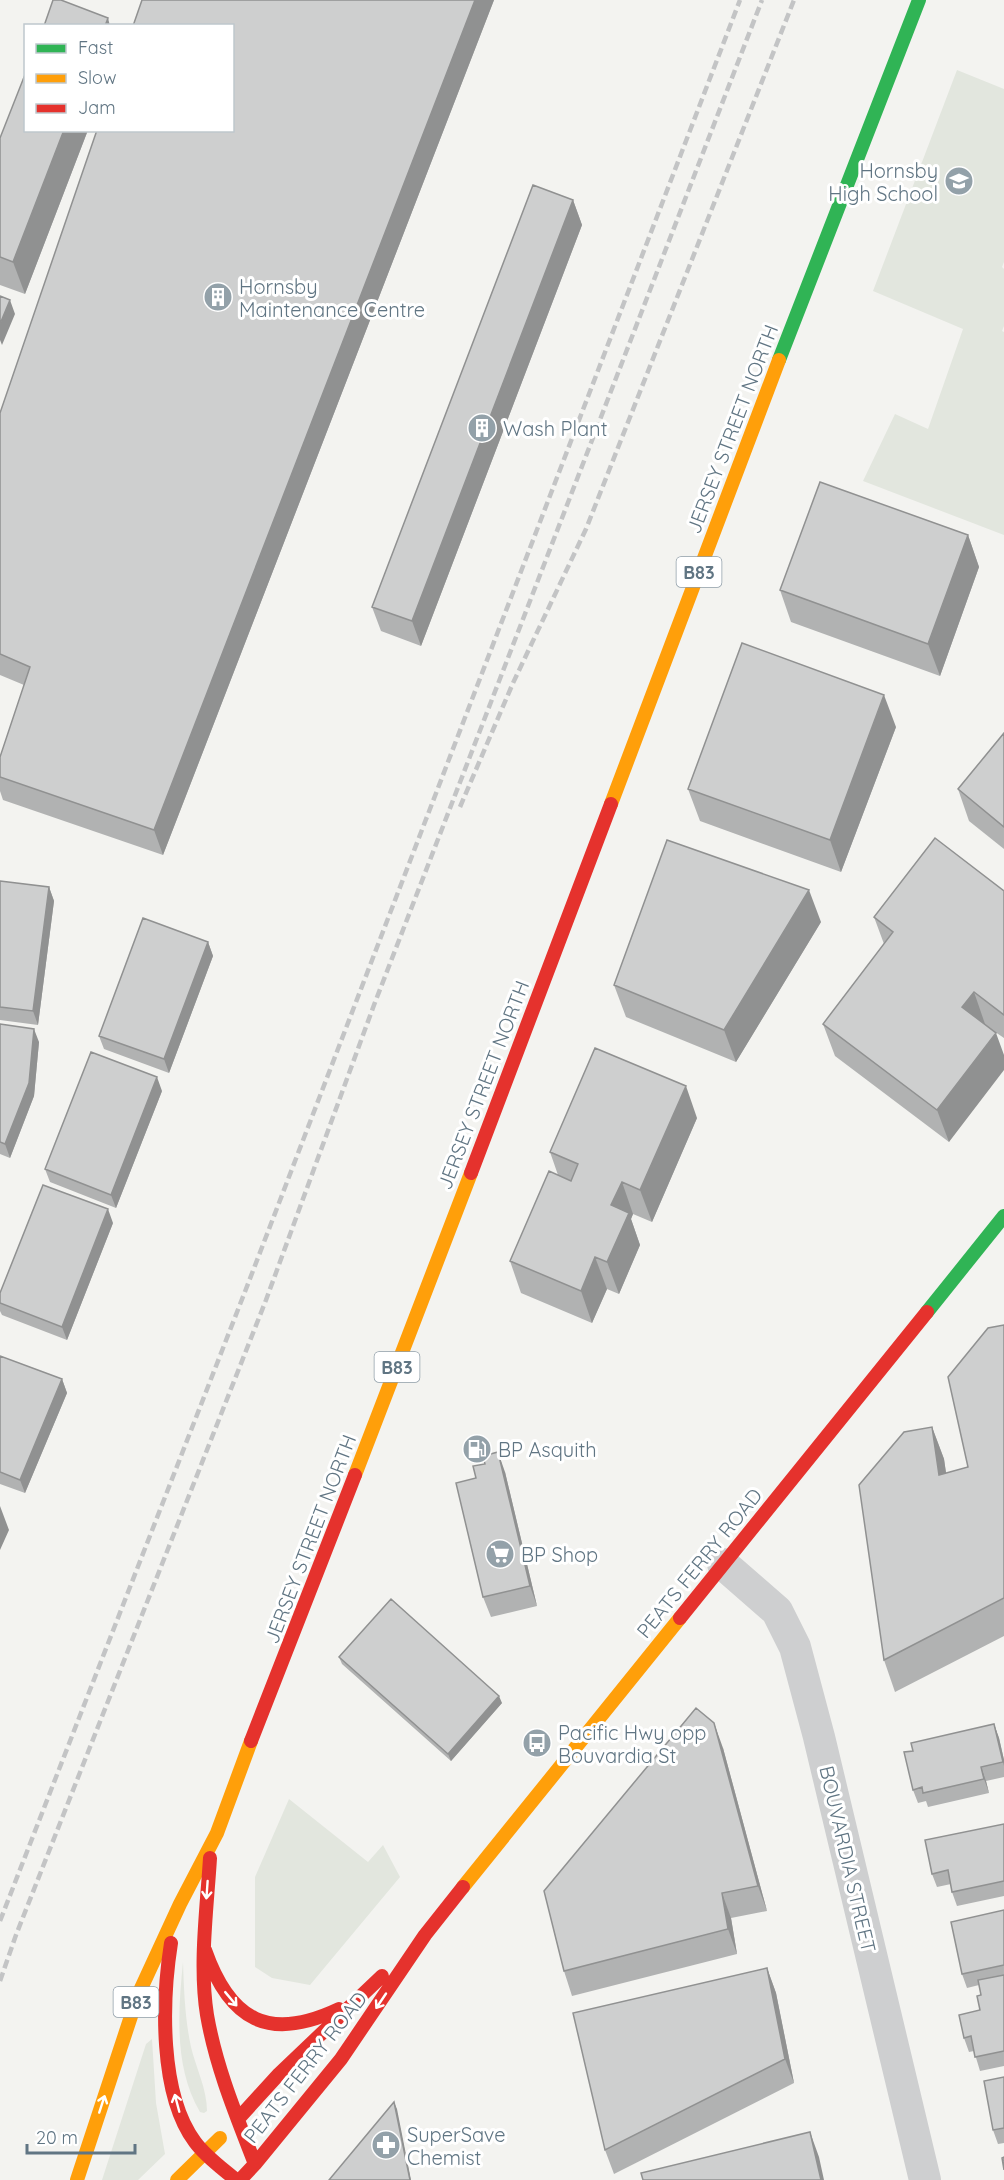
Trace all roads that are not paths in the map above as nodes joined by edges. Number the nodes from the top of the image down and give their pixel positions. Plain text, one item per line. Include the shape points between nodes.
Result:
1 (918, 0) edge
2 (1004, 1216) edge
3 (723, 1564) junction
4 (217, 1833) junction
5 (180, 1904) junction
6 (425, 1935) junction
7 (204, 1948) junction
8 (369, 1988) junction
9 (238, 2119) junction
10 (205, 2153) junction
11 (248, 2176) edge
12 (77, 2180) edge
13 (177, 2180) edge
14 (925, 2180) edge

1 - 4 main road, JERSEY STREET NORTH / B83
2 - 3 main road, PEATS FERRY ROAD
3 - 6 main road, PEATS FERRY ROAD
3 - 14 street, BOUVARDIA STREET via 777,1611 795,1647
4 - 5 main road, JERSEY STREET NORTH / B83
4 -> 7 main road, B83 via 209,1862
10 -> 5 main road, B83 via 190,2136 180,2113 167,2047 169,1951
12 -> 5 main road, JERSEY STREET NORTH / B83 via 138,1995
6 - 8 main road, PEATS FERRY ROAD
6 -> 11 main road, PEATS FERRY ROAD via 341,2059
7 -> 8 main road via 212,1972 232,2002 261,2022 304,2024 334,2011
7 - 9 main road, B83 via 211,2034 220,2073
8 - 9 main road, PEATS FERRY ROAD
9 - 10 main road, PEATS FERRY ROAD
9 - 11 main road, B83
10 - 11 main road, B83
10 - 13 main road, PEATS FERRY ROAD

